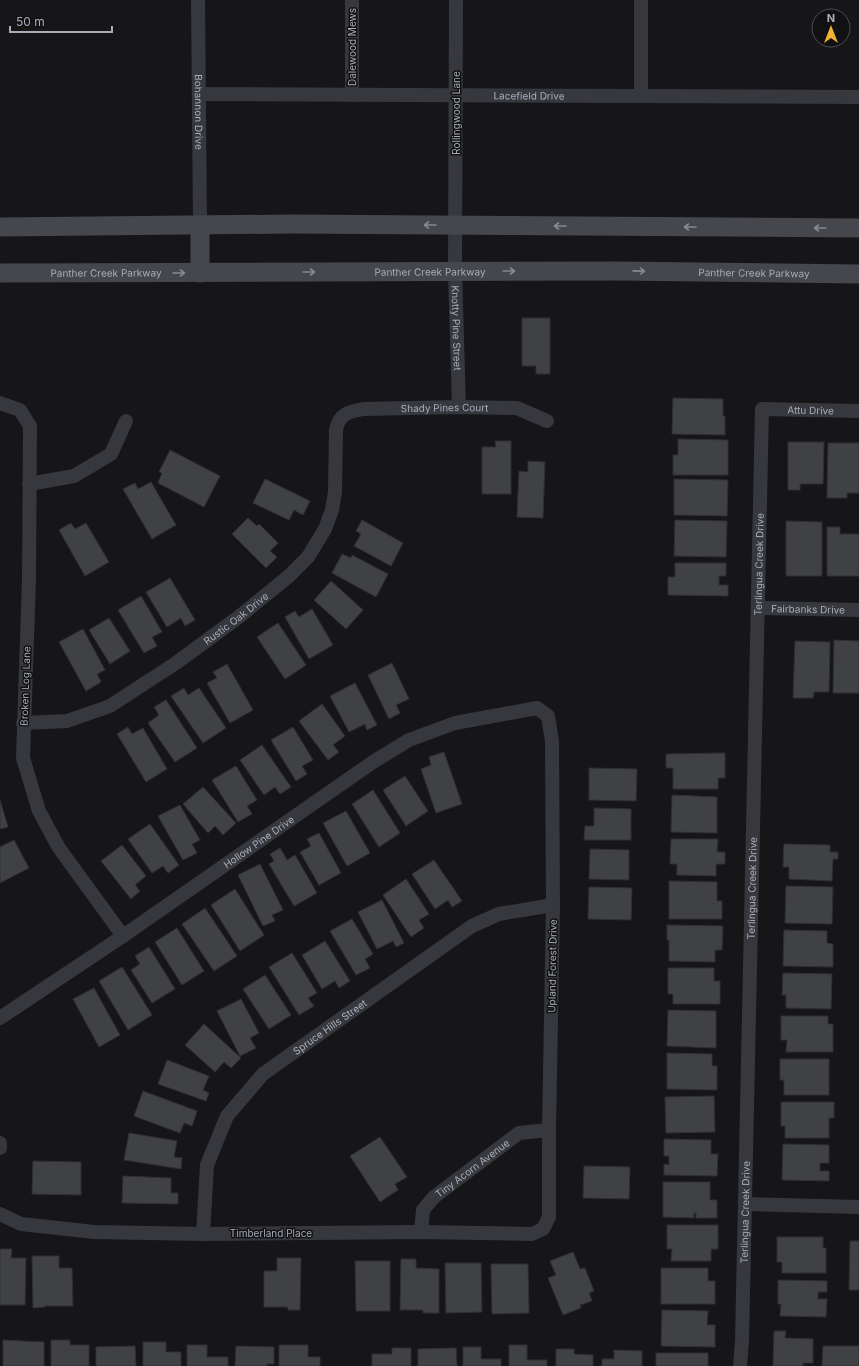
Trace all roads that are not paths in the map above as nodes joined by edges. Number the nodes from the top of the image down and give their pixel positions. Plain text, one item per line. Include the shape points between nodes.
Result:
1 (198, 0) edge
2 (352, 0) edge
3 (456, 0) edge
4 (641, 0) edge
5 (199, 94) junction
6 (352, 95) junction
7 (456, 95) junction
8 (641, 96) junction
9 (859, 98) edge
10 (200, 225) junction
11 (455, 225) junction
12 (0, 227) edge
13 (859, 228) edge
14 (455, 271) junction
15 (200, 273) junction
16 (0, 274) edge
17 (859, 274) edge
18 (0, 403) edge
19 (459, 407) junction
20 (762, 410) joint
21 (859, 411) edge
22 (341, 417) joint
23 (126, 421) dead end
24 (547, 421) dead end
25 (29, 484) junction
26 (758, 608) junction
27 (859, 610) edge
28 (537, 708) joint
29 (23, 723) junction
30 (553, 905) junction
31 (123, 936) junction
32 (0, 1018) edge
33 (548, 1130) junction
34 (0, 1143) edge
35 (0, 1148) edge
36 (745, 1204) junction
37 (859, 1206) edge
38 (0, 1214) edge
39 (543, 1229) joint
40 (421, 1232) junction
41 (203, 1234) junction
42 (740, 1366) edge

1 - 5 street, Bohannon Drive
2 - 6 street, Dalewood Mews
3 - 7 street, Rollingwood Lane
4 - 8 street
5 - 6 street, Lacefield Drive
5 - 10 street, Bohannon Drive
6 - 7 street, Lacefield Drive
7 - 8 street, Lacefield Drive
7 - 11 street, Rollingwood Lane
8 - 9 street, Lacefield Drive
11 -> 10 main road
10 - 12 main road
10 - 15 main road
13 -> 11 main road
11 - 14 street, Knotty Pine Street
15 -> 14 main road, Panther Creek Parkway
14 -> 17 main road, Panther Creek Parkway via 616,270
14 - 19 street, Knotty Pine Street
16 -> 15 main road, Panther Creek Parkway
18 - 25 street, Broken Log Lane via 20,410 30,426
19 - 22 street, Shady Pines Court via 363,409
19 - 24 street, Shady Pines Court via 517,408
20 - 21 street, Attu Drive
20 - 26 street, Terlingua Creek Drive
22 - 29 street, Rustic Oak Drive via 336,430 335,492 332,510 325,529 308,557 289,576 176,663 110,706 67,721
23 - 25 street via 111,454 74,476
25 - 29 street, Broken Log Lane via 29,579
26 - 27 street, Fairbanks Drive
26 - 36 street, Terlingua Creek Drive
28 - 30 street, Upland Forest Drive via 548,716 552,741
28 - 31 street, Hollow Pine Drive via 455,723 410,740 373,762
29 - 31 street, Broken Log Lane via 23,758 39,811 59,848
30 - 33 street, Upland Forest Drive
30 - 41 street, Spruce Hills Street via 499,914 472,926 263,1074 227,1116 207,1165
31 - 32 street, Hollow Pine Drive
33 - 39 street, Upland Forest Drive via 549,1217
33 - 40 street, Tiny Acorn Avenue via 519,1133 434,1197 423,1210
34 - 35 street
36 - 37 street
36 - 42 street, Terlingua Creek Drive
38 - 41 street, Timberland Place via 21,1224 87,1231
39 - 40 street, Timberland Place via 532,1234
40 - 41 street, Timberland Place

